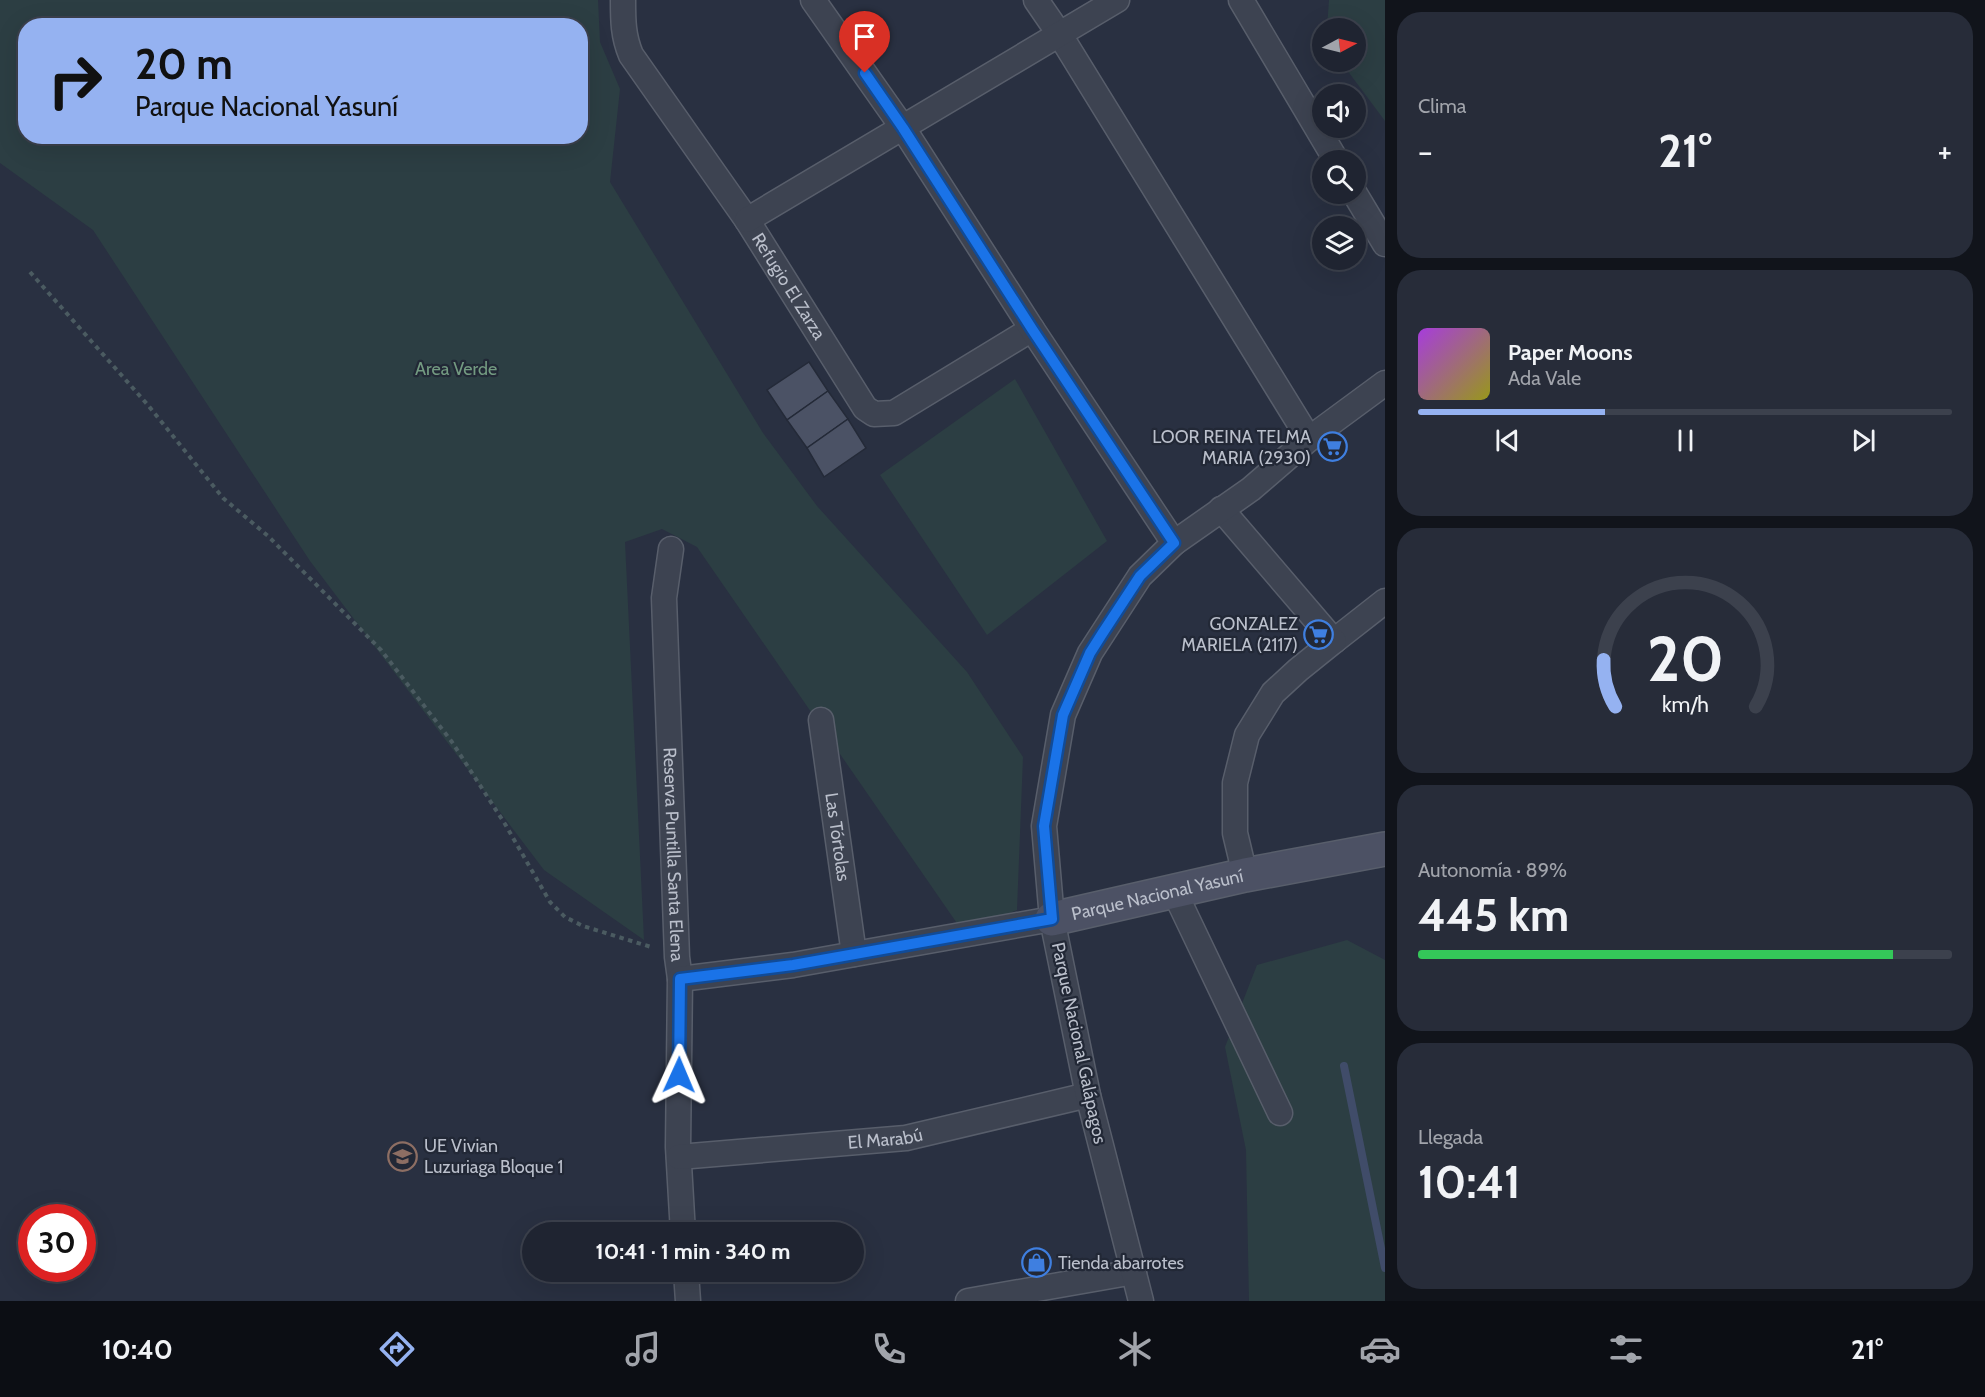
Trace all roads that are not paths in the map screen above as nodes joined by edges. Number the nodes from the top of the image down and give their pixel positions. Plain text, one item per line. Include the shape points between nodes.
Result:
1 (623, 0) edge
2 (813, 0) edge
3 (1036, 0) edge
4 (1117, 0) edge
5 (1241, 0) edge
6 (1060, 35) junction
7 (903, 128) junction
8 (1330, 150) edge
9 (1361, 204) edge
10 (747, 220) junction
11 (1385, 244) edge
12 (1032, 329) junction
13 (1385, 383) edge
14 (1308, 439) junction
15 (1221, 510) junction
16 (1174, 543) junction
17 (670, 549) dead end
18 (1385, 601) edge
19 (1334, 641) junction
20 (821, 720) dead end
21 (1385, 849) edge
22 (1245, 875) junction
23 (1174, 891) junction
24 (1052, 919) junction
25 (854, 954) junction
26 (679, 968) junction
27 (1088, 1095) junction
28 (1280, 1113) dead end
29 (679, 1158) junction
30 (682, 1222) edge
31 (1134, 1272) junction
32 (686, 1282) edge
33 (687, 1301) edge
34 (968, 1301) edge
35 (1141, 1301) edge

1 - 10 street, Refugio El Zarza via 625,41 631,55
2 - 7 street
3 - 6 street
4 - 6 street
5 - 8 street
6 - 7 street
6 - 14 street
7 - 10 street
7 - 12 street
9 - 11 street
10 - 12 street, Refugio El Zarza via 865,408 874,414 894,413
12 - 16 street
13 - 14 street, Parque Nacional Galápagos
14 - 15 street, Parque Nacional Galápagos
15 - 16 street, Parque Nacional Galápagos
15 - 19 street
16 - 24 street, Parque Nacional Galápagos via 1140,576 1090,653 1063,715 1044,826
17 - 26 street, Reserva Puntilla Santa Elena via 664,598
18 - 19 street
19 - 22 street via 1273,693 1247,735 1235,783 1235,833
20 - 25 street, Las Tórtolas
21 - 22 street, Parque Nacional Yasuní
22 - 23 street, Parque Nacional Yasuní
23 - 24 street, Parque Nacional Yasuní
23 - 28 street
24 - 25 street, Parque Nacional Yasuní
24 - 27 street, Parque Nacional Galápagos
25 - 26 street, Parque Nacional Yasuní via 793,965
26 - 29 street, Reserva Puntilla Santa Elena
27 - 29 street, El Marabú via 906,1138
27 - 31 street, Parque Nacional Galápagos
29 - 30 street, Reserva Puntilla Santa Elena
31 - 34 street
31 - 35 street, Parque Nacional Galápagos
32 - 33 street

